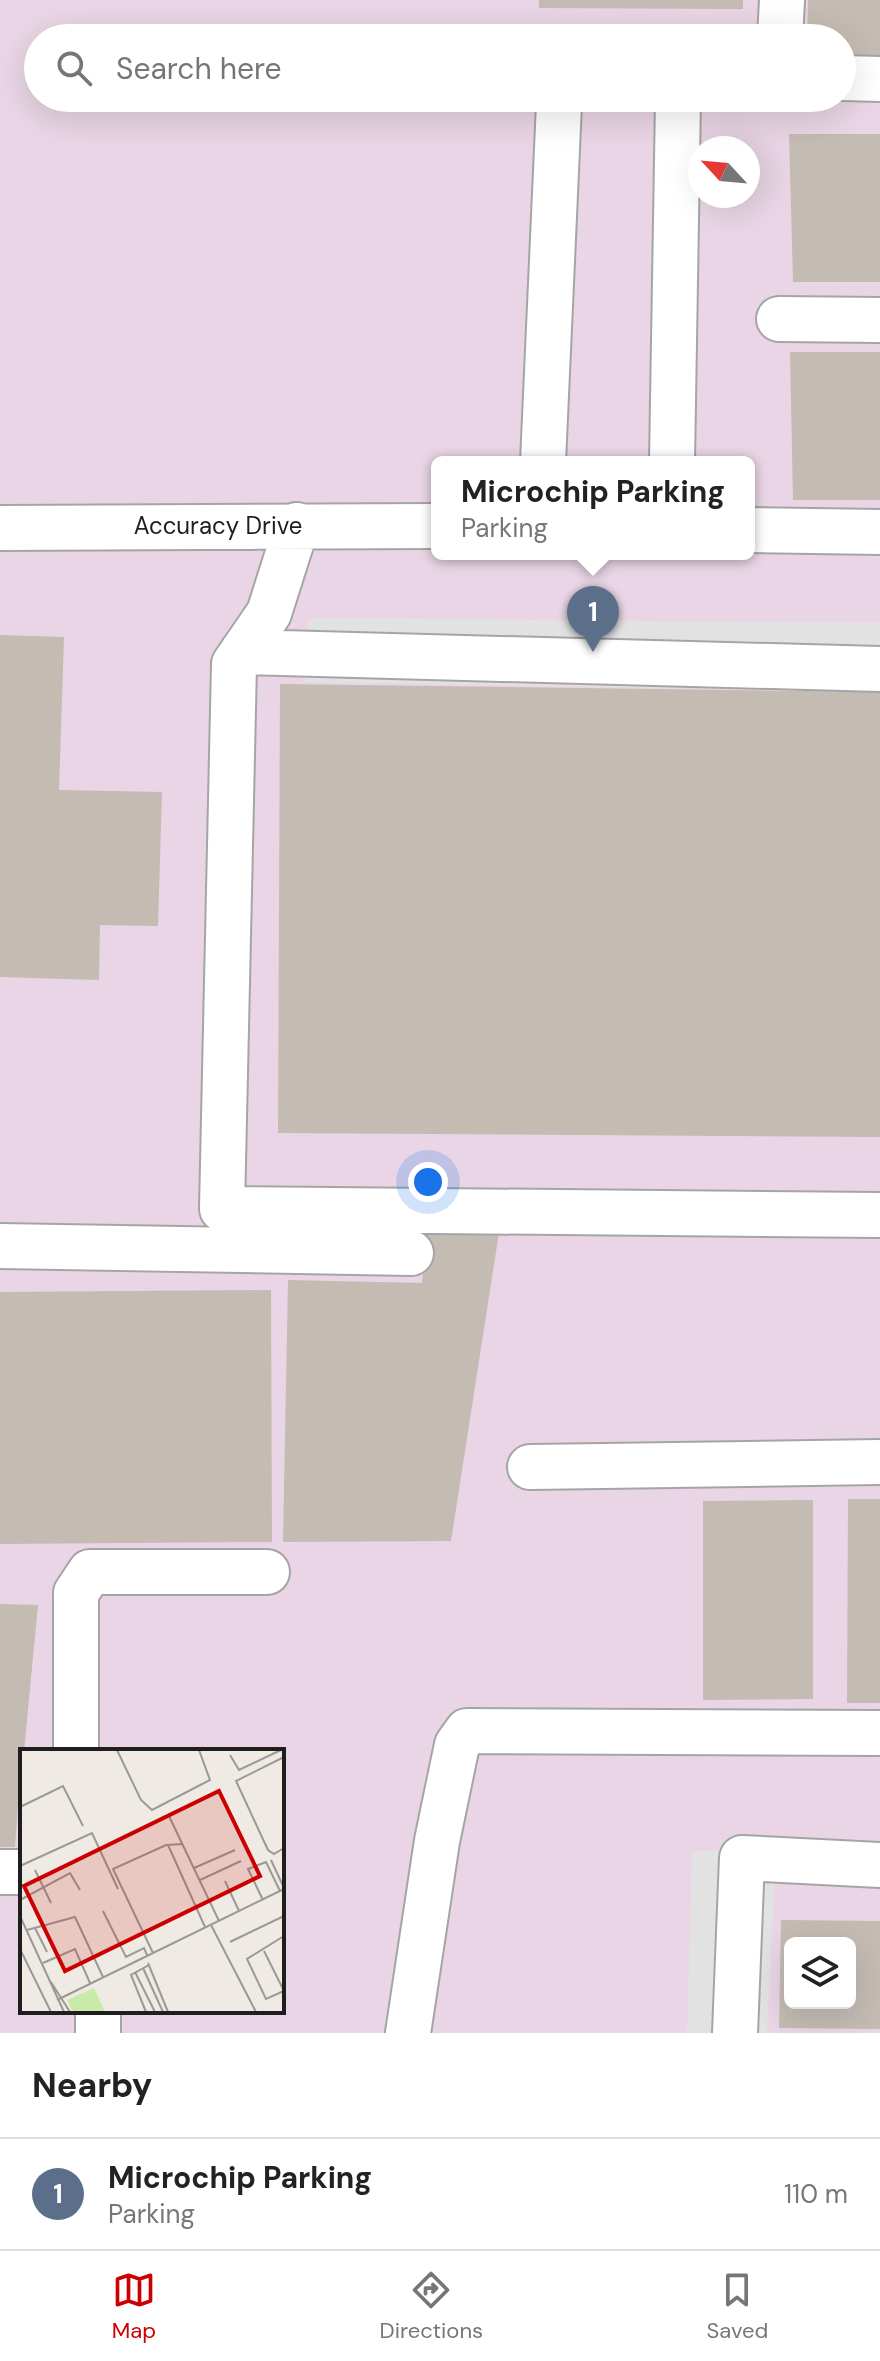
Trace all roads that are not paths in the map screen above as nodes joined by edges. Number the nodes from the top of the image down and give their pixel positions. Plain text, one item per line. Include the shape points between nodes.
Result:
1 (782, 0) edge
2 (781, 24) edge
3 (856, 78) edge
4 (880, 79) edge
5 (559, 112) edge
6 (678, 112) edge
7 (779, 319) dead end
8 (880, 320) edge
9 (543, 456) edge
10 (672, 456) edge
11 (297, 525) junction
12 (431, 526) edge
13 (0, 528) edge
14 (755, 530) edge
15 (880, 532) edge
16 (242, 652) junction
17 (880, 669) edge
18 (880, 1215) edge
19 (0, 1246) edge
20 (411, 1253) dead end
21 (880, 1462) edge
22 (530, 1467) dead end
23 (267, 1572) dead end
24 (880, 1733) edge
25 (76, 1749) edge
26 (880, 1865) edge
27 (408, 2033) edge
28 (735, 2033) edge

1 - 2 lane
3 - 4 lane
5 - 9 lane
6 - 10 lane
7 - 8 lane
11 - 12 lane, Accuracy Drive
11 - 13 lane, Accuracy Drive
11 - 16 lane via 269,613
14 - 15 lane
16 - 17 lane
16 - 18 lane via 234,664 222,1209
19 - 20 lane
21 - 22 lane
23 - 25 lane via 90,1572 76,1593
24 - 27 lane via 467,1731 457,1745 437,1841
26 - 28 lane via 742,1858

